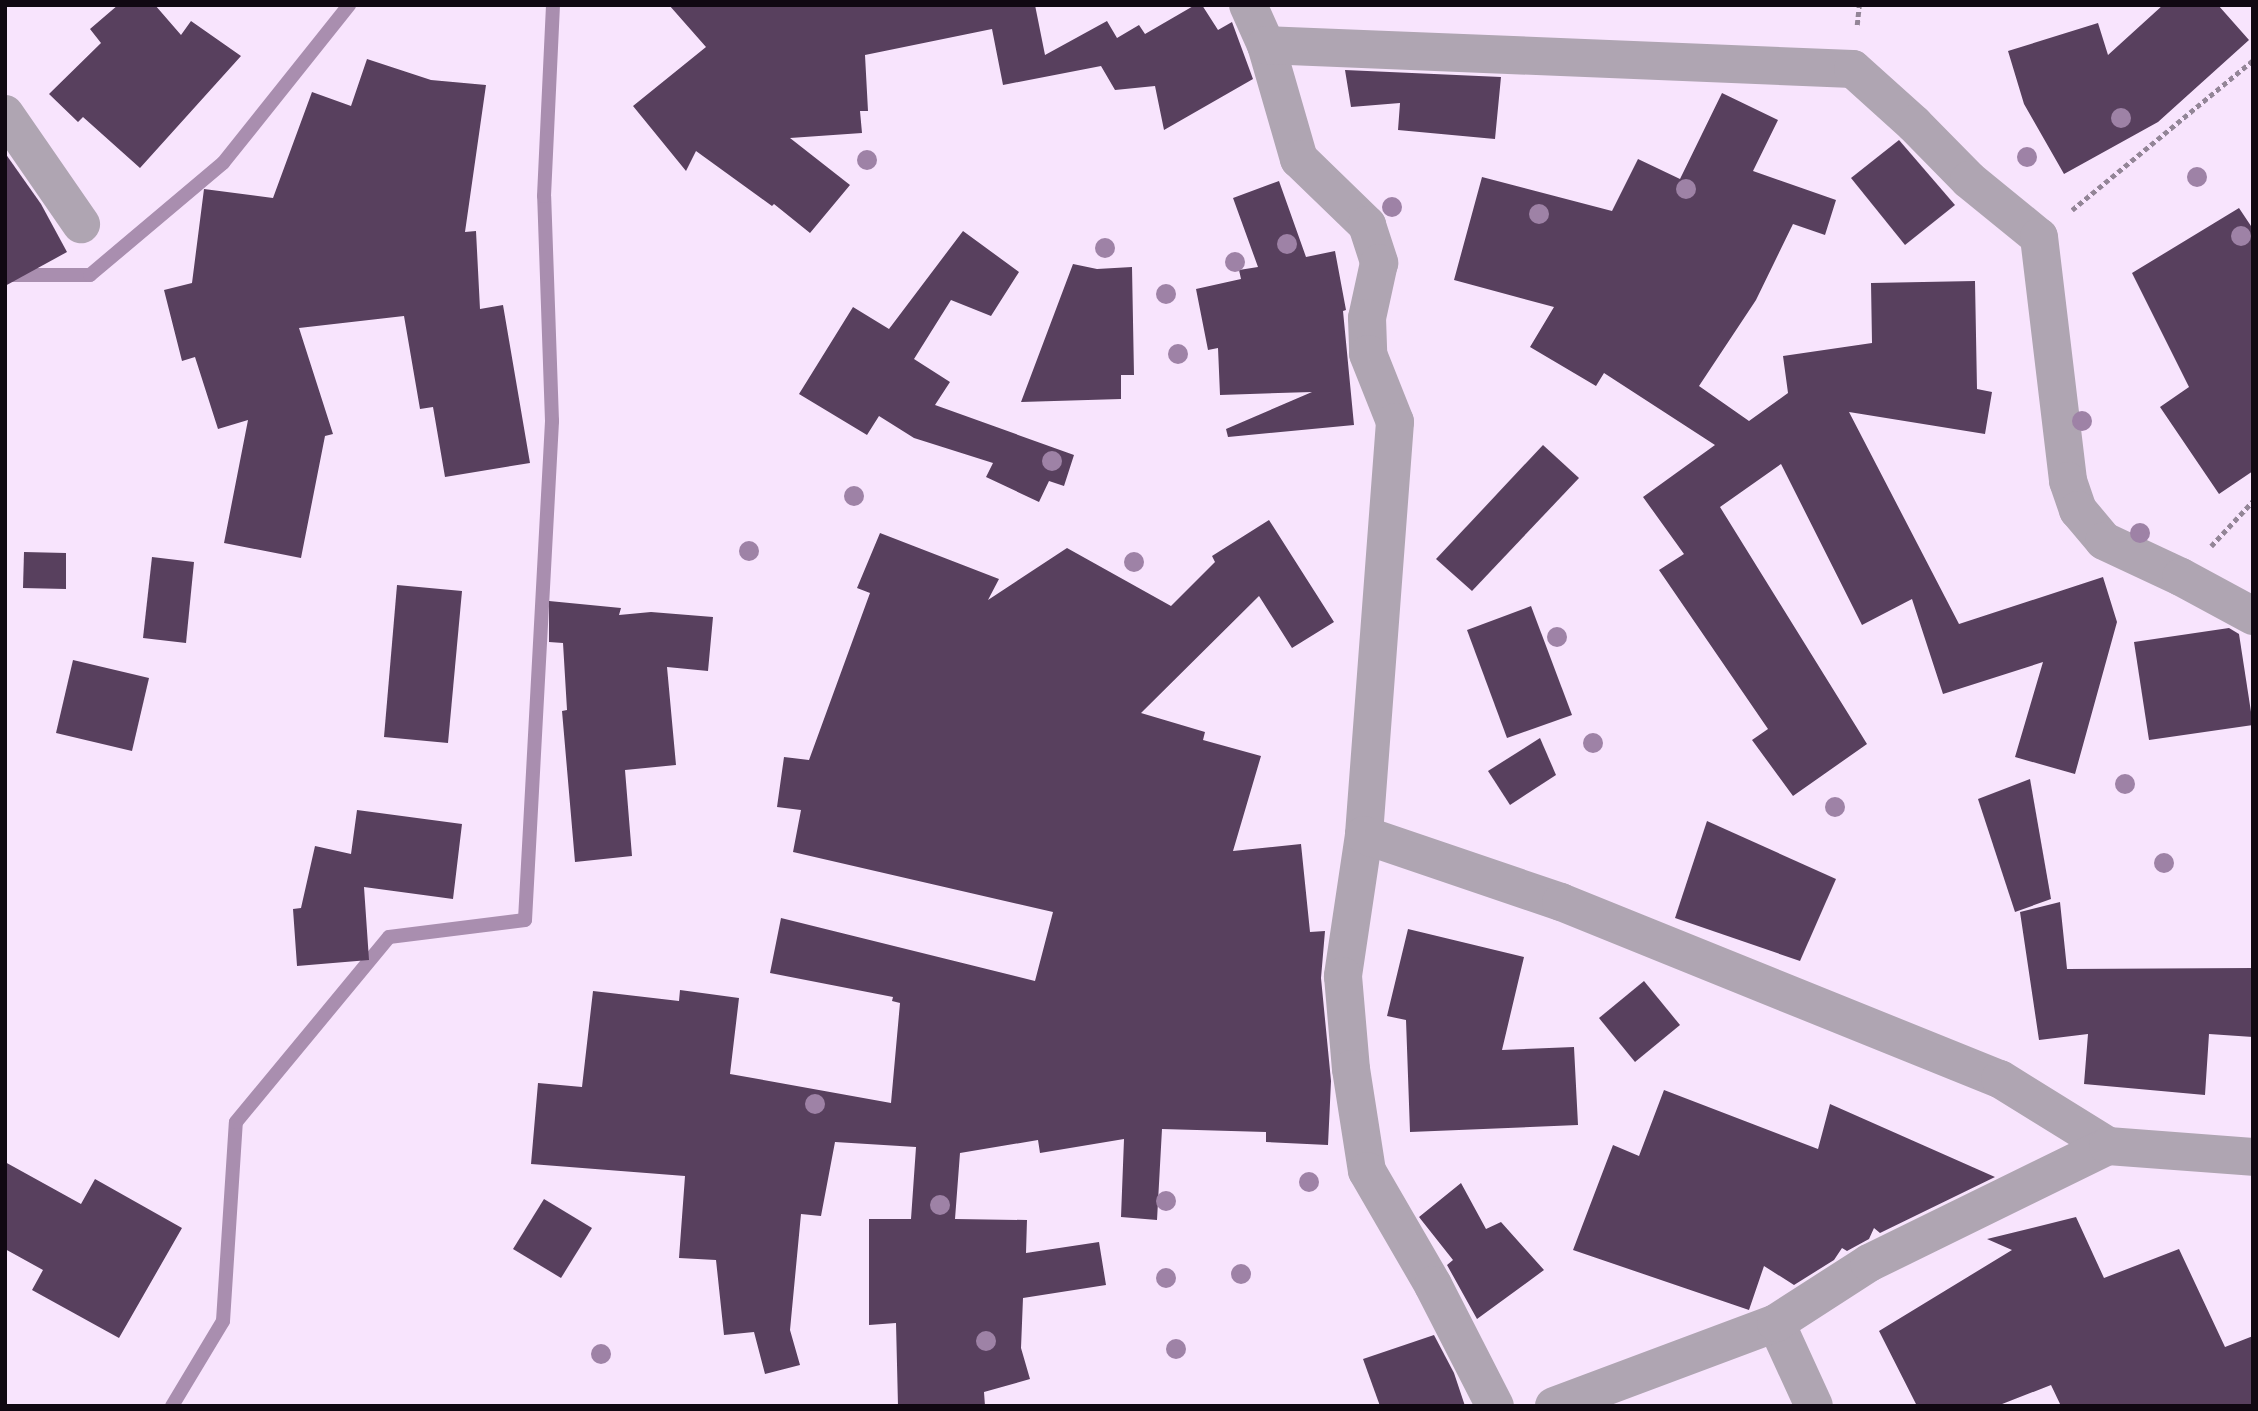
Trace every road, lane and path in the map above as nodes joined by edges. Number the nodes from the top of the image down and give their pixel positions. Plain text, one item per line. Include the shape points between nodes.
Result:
1 (1248, 5) edge
2 (1266, 45) junction
3 (2253, 60) edge
4 (5, 114) edge
5 (81, 224) dead end
6 (2039, 237) junction
7 (2253, 502) edge
8 (2181, 577) junction
9 (2253, 616) edge
10 (1364, 835) junction
11 (2108, 1146) junction
12 (2253, 1157) edge
13 (1776, 1323) junction
14 (1495, 1406) edge
15 (1554, 1406) edge
16 (1814, 1406) edge

1 - 2 street
2 - 6 street via 1853,69 1969,180
2 - 10 street via 1299,159 1367,225 1379,263 1367,318 1368,354 1395,422
3 - 6 path
4 - 5 street
6 - 8 street via 2068,481 2078,510 2104,541
7 - 8 path
8 - 9 street
10 - 11 street via 1561,902 2000,1079
10 - 14 street via 1343,976 1367,1171 1433,1284
11 - 12 street
11 - 13 street via 1869,1264
13 - 15 street
13 - 16 street

